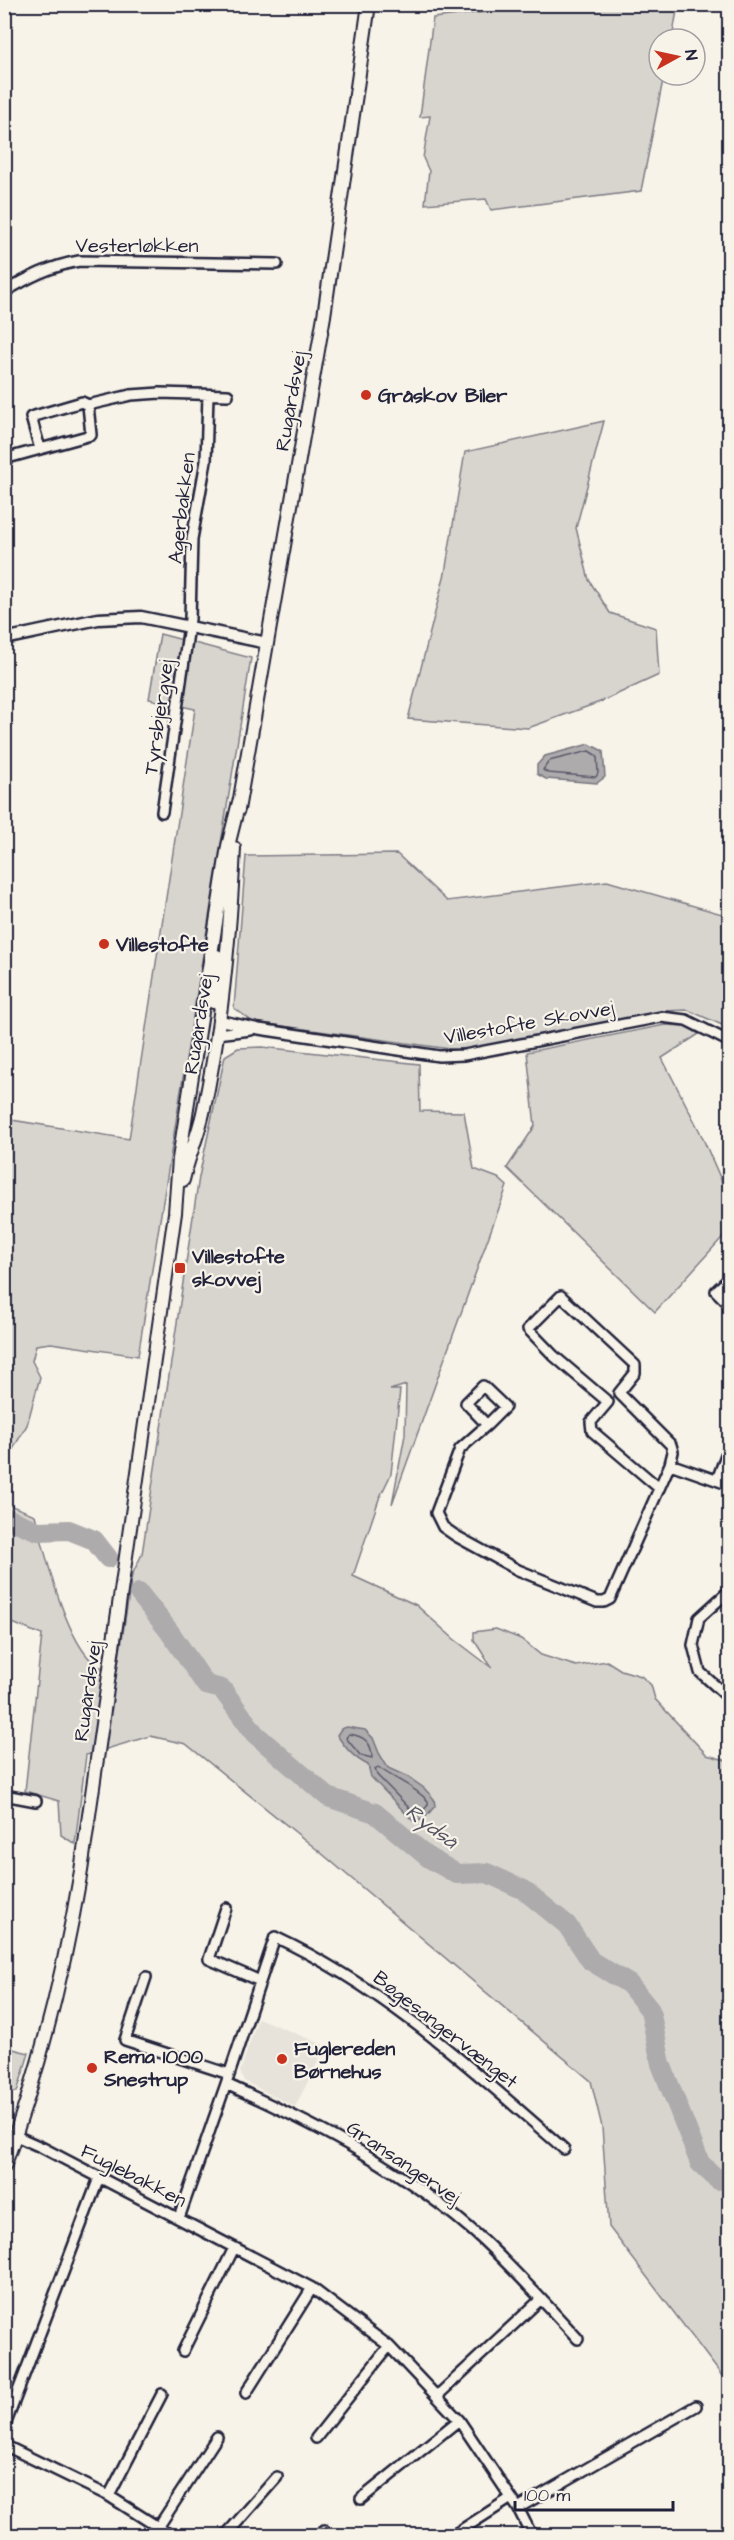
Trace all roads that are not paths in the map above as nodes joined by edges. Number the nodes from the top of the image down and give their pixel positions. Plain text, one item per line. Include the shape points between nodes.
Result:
1 (369, 4) edge
2 (277, 264) dead end
3 (4, 292) edge
4 (208, 395) junction
5 (228, 395) dead end
6 (88, 405) junction
7 (40, 449) junction
8 (4, 459) edge
9 (189, 626) junction
10 (4, 639) edge
11 (267, 644) junction
12 (239, 802) junction
13 (162, 812) dead end
14 (210, 1019) junction
15 (259, 1029) junction
16 (199, 1031) junction
17 (216, 1034) junction
18 (729, 1042) edge
19 (175, 1213) junction
20 (729, 1278) edge
21 (729, 1305) edge
22 (487, 1425) dead end
23 (729, 1444) edge
24 (670, 1464) junction
25 (717, 1480) junction
26 (729, 1485) edge
27 (659, 1488) junction
28 (729, 1590) edge
29 (729, 1699) edge
30 (4, 1795) edge
31 (36, 1801) dead end
32 (226, 1908) dead end
33 (146, 1977) dead end
34 (260, 1981) junction
35 (228, 2079) junction
36 (16, 2136) junction
37 (564, 2149) dead end
38 (4, 2167) edge
39 (99, 2178) junction
40 (178, 2218) junction
41 (234, 2248) junction
42 (312, 2288) junction
43 (542, 2299) junction
44 (578, 2339) dead end
45 (389, 2346) junction
46 (183, 2351) dead end
47 (246, 2393) dead end
48 (162, 2394) dead end
49 (437, 2396) junction
50 (696, 2406) dead end
51 (459, 2420) junction
52 (4, 2428) edge
53 (217, 2437) dead end
54 (316, 2438) dead end
55 (4, 2445) edge
56 (277, 2477) dead end
57 (109, 2496) junction
58 (511, 2498) junction
59 (360, 2499) dead end
60 (518, 2508) junction
61 (159, 2526) junction
62 (172, 2535) edge
63 (225, 2535) edge
64 (452, 2535) edge
65 (532, 2535) edge

1 - 11 main road, Rugårdsvej via 324,316
2 - 3 street, Vesterløkken via 79,261 39,272
4 - 5 street
4 - 6 street via 130,395
4 - 9 street, Agerbakken via 206,461 192,539
6 - 7 street via 91,435
6 - 7 street via 82,402 31,417
7 - 8 street
9 - 10 street via 117,617
9 - 11 street
9 - 13 street, Tyrsbjergvej
11 - 12 main road, Rugårdsvej
12 - 14 main road, Rugårdsvej via 228,954
12 - 14 main road, Rugårdsvej via 213,937 217,956
14 - 15 street, Villestofte Skovvej
14 - 16 main road, Rugårdsvej
14 - 17 main road via 209,1026
15 - 17 street, Villestofte Skovvej
15 - 18 street, Villestofte Skovvej via 456,1056 661,1017 686,1020
16 - 17 main road
16 - 19 main road, Rugårdsvej via 179,1159
17 - 19 main road, Rugårdsvej via 202,1116
19 - 36 main road, Rugårdsvej via 80,1878 47,2036
20 - 21 street via 716,1291
22 - 27 street via 460,1449 436,1513 438,1521 456,1536 518,1570 597,1602 610,1599
23 - 25 street
24 - 25 street
24 - 27 street
24 - 27 street via 671,1445 619,1393 635,1373 635,1365 561,1296 528,1329 608,1402 591,1422 592,1431
25 - 26 street
28 - 29 street via 699,1618 693,1645 700,1672
30 - 31 street
32 - 34 street via 209,1959
33 - 35 street, Gransangervej via 125,2040
34 - 35 street, Bøgesangervænget
34 - 37 street, Bøgesangervænget via 274,1937 316,1956 408,2016
35 - 40 street, Bøgesangervænget
35 - 43 street, Gransangervej via 376,2160 482,2239
36 - 38 main road, Rugårdsvej
36 - 39 street, Fuglebakken
39 - 40 street, Fuglebakken
39 - 52 street
40 - 41 street, Fuglebakken
41 - 42 street, Fuglebakken
41 - 46 street
42 - 45 street, Fuglebakken
42 - 47 street
43 - 44 street, Gransangervej
43 - 49 street
45 - 49 street, Fuglebakken
45 - 54 street
48 - 57 street
49 - 51 street, Fuglebakken
50 - 60 street
51 - 58 street, Fuglebakken
51 - 59 street
53 - 61 street
55 - 57 street
56 - 63 street
57 - 61 street
58 - 60 street, Fuglebakken
58 - 64 street
60 - 65 street, Fuglebakken
61 - 62 street

